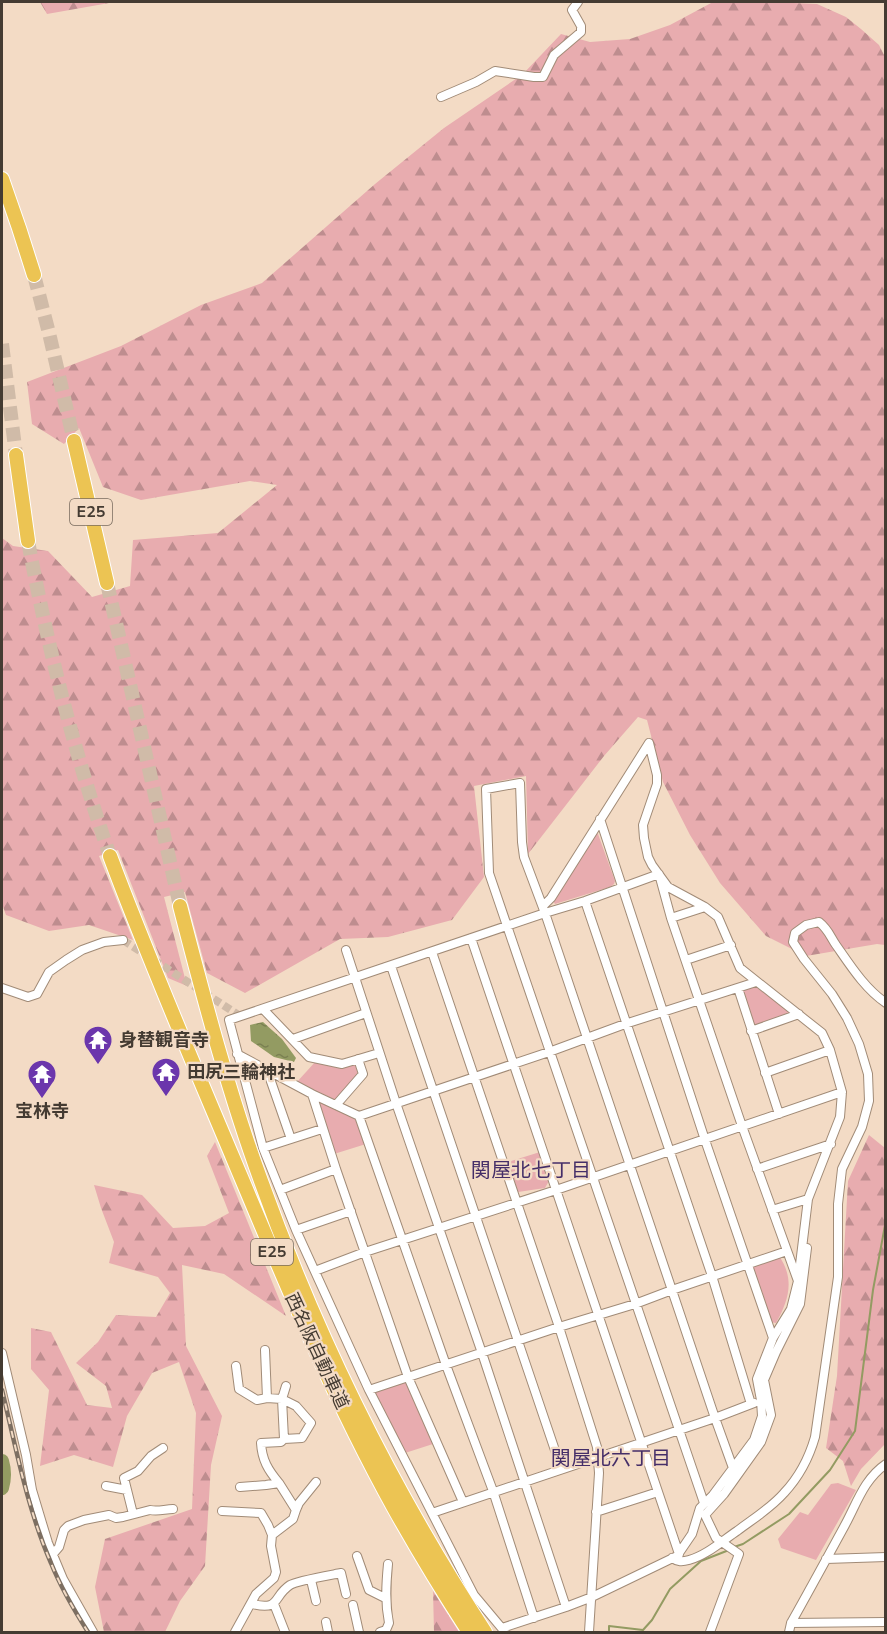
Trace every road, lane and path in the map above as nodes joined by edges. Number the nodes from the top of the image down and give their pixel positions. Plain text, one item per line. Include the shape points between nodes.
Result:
1 (578, 2) edge
2 (441, 97) dead end
3 (2, 179) edge
4 (34, 275) tunnel mouth
5 (74, 441) tunnel mouth
6 (16, 455) tunnel mouth
7 (28, 541) tunnel mouth
8 (107, 583) tunnel mouth
9 (600, 819) junction
10 (110, 856) tunnel mouth
11 (659, 874) junction
12 (623, 887) junction
13 (585, 900) junction
14 (180, 906) tunnel mouth
15 (705, 907) junction
16 (544, 910) junction
17 (671, 918) junction
18 (507, 926) junction
19 (471, 938) junction
20 (123, 940) tunnel mouth
21 (731, 945) junction
22 (346, 950) dead end
23 (432, 952) junction
24 (686, 960) junction
25 (391, 966) junction
26 (354, 978) junction
27 (756, 982) junction
28 (2, 988) edge
29 (738, 988) junction
30 (700, 1001) junction
31 (885, 1003) edge
32 (263, 1009) junction
33 (664, 1012) junction
34 (366, 1013) junction
35 (799, 1014) junction
36 (626, 1024) junction
37 (752, 1031) junction
38 (588, 1037) junction
39 (294, 1039) junction
40 (830, 1050) junction
41 (549, 1052) junction
42 (237, 1053) junction
43 (379, 1053) junction
44 (358, 1059) junction
45 (513, 1064) junction
46 (267, 1070) junction
47 (765, 1073) junction
48 (474, 1077) junction
49 (434, 1090) junction
50 (842, 1092) junction
51 (312, 1094) junction
52 (396, 1103) junction
53 (336, 1105) junction
54 (779, 1114) junction
55 (359, 1116) junction
56 (742, 1126) junction
57 (322, 1129) junction
58 (291, 1139) junction
59 (705, 1140) junction
60 (831, 1144) junction
61 (263, 1148) junction
62 (669, 1151) junction
63 (630, 1164) junction
64 (336, 1169) junction
65 (758, 1169) junction
66 (593, 1178) junction
67 (280, 1190) junction
68 (556, 1190) junction
69 (808, 1200) junction
70 (517, 1202) junction
71 (772, 1210) junction
72 (351, 1211) junction
73 (476, 1215) junction
74 (438, 1227) junction
75 (296, 1230) junction
76 (403, 1240) junction
77 (807, 1248) dead end
78 (787, 1251) junction
79 (365, 1252) junction
80 (749, 1263) junction
81 (315, 1271) junction
82 (712, 1276) junction
83 (798, 1281) junction
84 (672, 1290) junction
85 (635, 1304) junction
86 (598, 1315) junction
87 (559, 1327) junction
88 (773, 1338) junction
89 (518, 1341) junction
90 (265, 1350) dead end
91 (2, 1353) edge
92 (482, 1353) junction
93 (446, 1365) junction
94 (236, 1366) dead end
95 (408, 1377) junction
96 (286, 1386) dead end
97 (369, 1390) junction
98 (267, 1398) junction
99 (282, 1399) junction
100 (761, 1400) junction
101 (751, 1404) junction
102 (715, 1418) junction
103 (678, 1429) junction
104 (284, 1439) junction
105 (641, 1441) junction
106 (163, 1448) dead end
107 (598, 1456) junction
108 (885, 1464) edge
109 (561, 1468) junction
110 (733, 1468) junction
111 (523, 1481) junction
112 (279, 1482) junction
113 (316, 1482) dead end
114 (106, 1486) dead end
115 (240, 1487) dead end
116 (127, 1490) junction
117 (493, 1491) junction
118 (658, 1492) junction
119 (462, 1502) junction
120 (704, 1503) junction
121 (173, 1509) dead end
122 (296, 1510) junction
123 (222, 1511) dead end
124 (596, 1512) junction
125 (432, 1513) junction
126 (133, 1514) junction
127 (272, 1535) junction
128 (724, 1544) junction
129 (53, 1554) junction
130 (357, 1556) dead end
131 (676, 1556) junction
132 (885, 1557) edge
133 (826, 1559) junction
134 (388, 1564) dead end
135 (311, 1580) junction
136 (346, 1594) dead end
137 (592, 1597) junction
138 (386, 1598) junction
139 (316, 1601) dead end
140 (252, 1604) junction
141 (274, 1604) junction
142 (353, 1605) dead end
143 (566, 1608) junction
144 (534, 1618) junction
145 (326, 1622) dead end
146 (885, 1622) edge
147 (791, 1623) junction
148 (503, 1630) edge
149 (93, 1632) edge
150 (235, 1632) edge
151 (285, 1632) edge
152 (328, 1632) edge
153 (359, 1632) edge
154 (380, 1632) edge
155 (469, 1632) edge
156 (484, 1632) edge
157 (589, 1632) edge
158 (710, 1632) edge
159 (789, 1632) edge

1 - 2 street via 572,10 581,32 554,55 543,77 495,71
3 - 4 highway
5 - 8 highway, E25
6 - 7 highway
9 - 11 street via 649,743 657,784 643,825 648,857
9 - 12 street
9 - 16 street
10 - 155 highway, 西名阪自動車道 / E25 via 157,979 321,1361 394,1508
11 - 12 street
11 - 15 street via 668,887
11 - 17 street
12 - 13 street
12 - 33 street
13 - 16 street
13 - 36 street
14 - 156 highway, 西名阪自動車道 / E25 via 227,1079 293,1265 379,1453 430,1546
15 - 17 street
15 - 21 street via 718,917
16 - 18 street
16 - 18 street via 524,857 520,783 486,789 489,873
16 - 38 street
17 - 24 street
18 - 19 street
18 - 41 street
19 - 23 street
19 - 45 street
20 - 28 street via 82,950 49,972 37,994 28,998
21 - 24 street
21 - 27 street via 740,968
22 - 26 street
23 - 25 street
23 - 48 street
24 - 30 street
25 - 26 street
25 - 49 street
26 - 32 street
26 - 34 street
27 - 29 street
27 - 35 street
29 - 30 street
29 - 37 street
30 - 33 street
30 - 56 street
31 - 128 street via 865,984 819,922 795,933 793,942 832,994 859,1044 868,1074 869,1101 862,1127 842,1169 838,1277 815,1437 801,1472 783,1495
32 - 39 street
32 - 42 street via 229,1020
33 - 36 street
33 - 59 street
34 - 39 street
34 - 43 street
35 - 37 street
35 - 40 street via 822,1033
36 - 38 street
36 - 62 street
37 - 47 street
38 - 41 street
38 - 63 street
39 - 44 street via 309,1057 342,1064
40 - 47 street
40 - 50 street
41 - 45 street
41 - 66 street
42 - 46 street
42 - 61 street
43 - 44 street
43 - 52 street
44 - 53 street via 363,1074
45 - 48 street
45 - 68 street
46 - 51 street
46 - 58 street
47 - 54 street
48 - 49 street
48 - 70 street
49 - 52 street
49 - 73 street
50 - 54 street
50 - 60 street via 840,1117
51 - 53 street
51 - 57 street
52 - 55 street
52 - 74 street
53 - 55 street
54 - 56 street
55 - 76 street
56 - 59 street
56 - 65 street
57 - 58 street
57 - 64 street
58 - 61 street
59 - 62 street
59 - 80 street
60 - 65 street
60 - 69 street
61 - 67 street
62 - 63 street
62 - 82 street
63 - 66 street
63 - 84 street
64 - 67 street
64 - 72 street
65 - 71 street
66 - 68 street
66 - 85 street
67 - 75 street
68 - 70 street
68 - 86 street
69 - 71 street
69 - 83 street
70 - 73 street
70 - 87 street
71 - 78 street
72 - 75 street
72 - 79 street
73 - 74 street
73 - 89 street
74 - 76 street
74 - 92 street
75 - 81 street
76 - 79 street
76 - 93 street
77 - 128 street via 800,1304 764,1380 771,1415 761,1442 705,1515 716,1538
78 - 80 street
78 - 83 street
79 - 81 street
79 - 95 street
80 - 82 street
80 - 88 street
81 - 97 street
82 - 84 street
82 - 101 street
83 - 88 street via 791,1309
84 - 85 street
84 - 102 street
85 - 86 street
85 - 103 street
86 - 87 street
86 - 105 street
87 - 89 street
87 - 107 street
88 - 100 street via 758,1379
89 - 92 street
89 - 109 street
90 - 98 street
91 - 129 street via 32,1490
92 - 93 street
92 - 111 street
93 - 95 street
93 - 117 street
94 - 98 street via 239,1389 257,1400
95 - 97 street
95 - 119 street
96 - 99 street
97 - 125 street
98 - 99 street
99 - 104 street
99 - 104 street via 296,1406 311,1423 302,1438
100 - 101 street
100 - 110 street via 762,1416 754,1440
101 - 102 street
102 - 103 street
102 - 110 street
103 - 105 street
103 - 120 street
104 - 112 street via 261,1443 267,1469
105 - 107 street
105 - 118 street
106 - 116 street via 124,1478
107 - 109 street
107 - 124 street
108 - 133 street via 865,1485
109 - 111 street
110 - 120 street
111 - 117 street
111 - 143 street
112 - 115 street
112 - 122 street
113 - 122 street
114 - 116 street
116 - 126 street
117 - 119 street
117 - 144 street
118 - 124 street
118 - 131 street
119 - 125 street
120 - 131 street via 692,1534
121 - 126 street
122 - 127 street via 293,1519
123 - 127 street via 261,1513
124 - 137 street
125 - 148 street via 474,1595
126 - 129 street via 116,1518 109,1515 68,1526
127 - 140 street via 276,1572
128 - 131 street via 688,1561 678,1562
128 - 158 street via 739,1554
129 - 149 street
130 - 138 street via 369,1590
131 - 137 street
132 - 133 street
133 - 147 street
134 - 138 street
135 - 136 street via 341,1573
135 - 139 street
135 - 141 street via 290,1584
137 - 143 street
137 - 157 street
138 - 154 street via 389,1623
140 - 141 street
140 - 150 street
141 - 151 street
142 - 153 street
143 - 144 street
144 - 148 street
145 - 152 street
146 - 147 street
147 - 159 street

